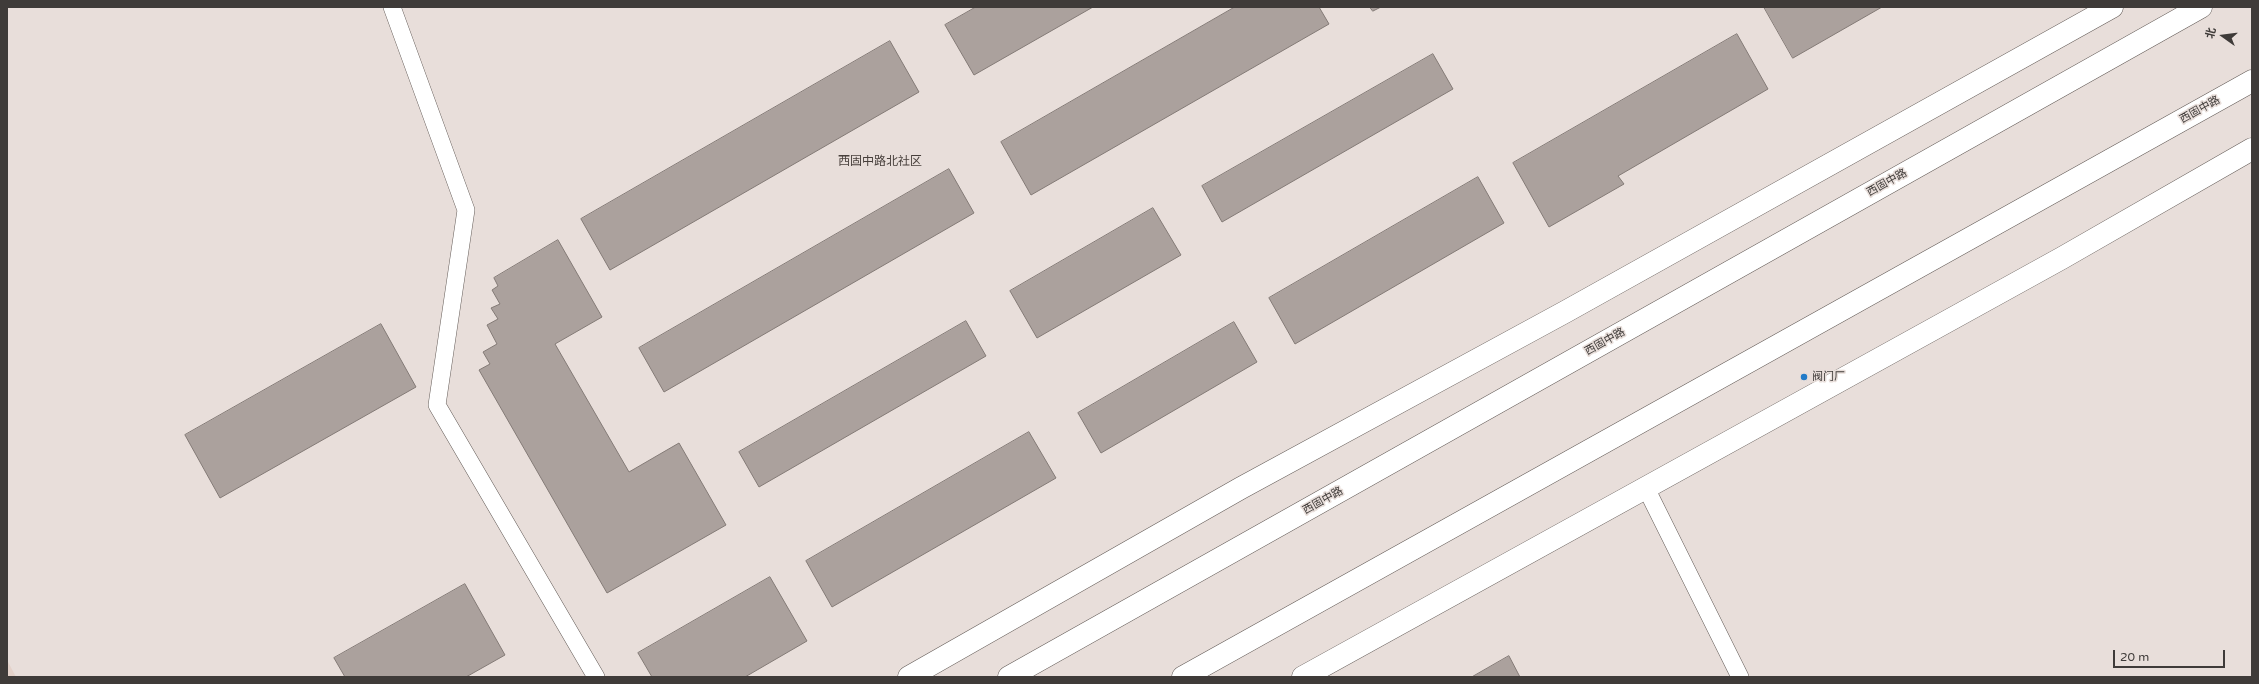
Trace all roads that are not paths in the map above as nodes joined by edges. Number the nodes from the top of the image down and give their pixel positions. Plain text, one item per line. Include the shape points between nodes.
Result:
1 (392, 7) edge
2 (2112, 7) edge
3 (2201, 7) edge
4 (2252, 81) edge
5 (2252, 149) edge
6 (1646, 488) junction
7 (596, 677) edge
8 (910, 677) edge
9 (1009, 677) edge
10 (1183, 677) edge
11 (1303, 677) edge
12 (1740, 677) edge

1 - 7 lane via 466,210 437,405
2 - 8 main road via 1572,308 1241,488
3 - 9 main road, 西固中路
4 - 10 main road, 西固中路
5 - 6 main road via 2062,258
6 - 11 main road
6 - 12 lane

